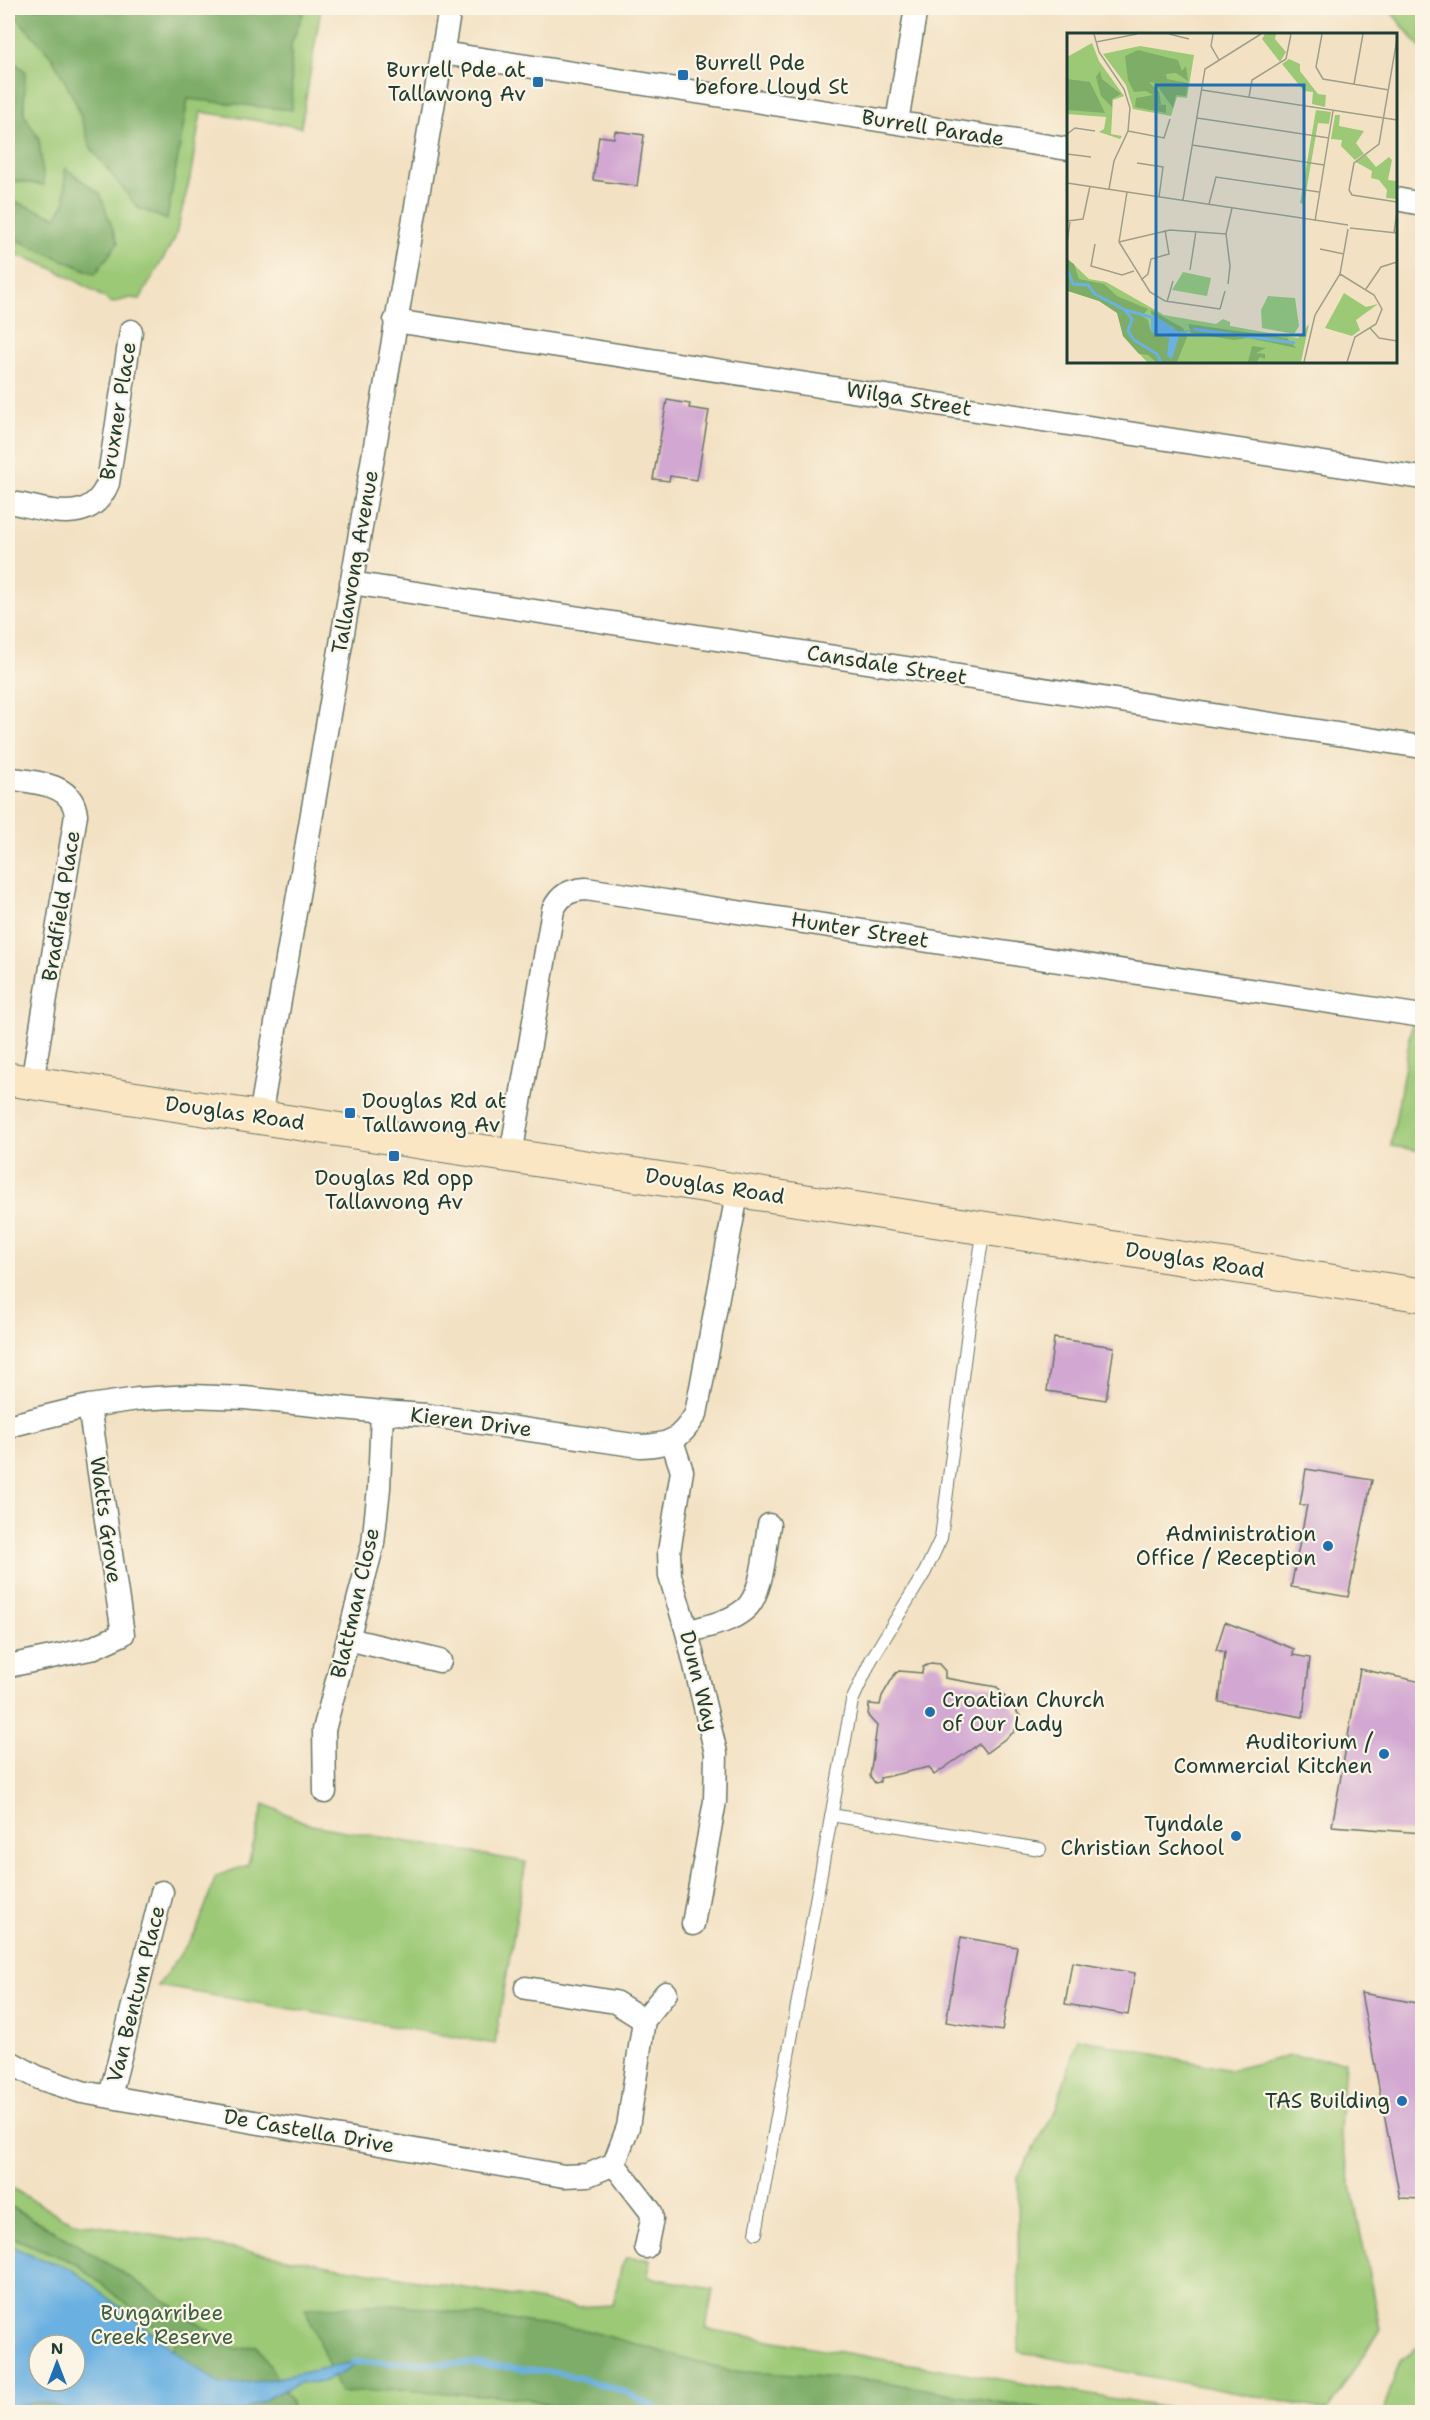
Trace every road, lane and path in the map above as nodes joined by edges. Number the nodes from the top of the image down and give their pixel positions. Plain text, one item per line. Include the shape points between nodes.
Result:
1 (450, 8) edge
2 (916, 8) edge
3 (442, 52) junction
4 (897, 122) junction
5 (1067, 149) edge
6 (1397, 200) edge
7 (1422, 204) edge
8 (395, 321) junction
9 (131, 332) dead end
10 (1422, 478) edge
11 (8, 502) edge
12 (351, 583) junction
13 (1422, 747) edge
14 (8, 778) edge
15 (1422, 1016) edge
16 (20, 1081) edge
17 (260, 1117) junction
18 (511, 1155) junction
19 (738, 1189) junction
20 (984, 1228) junction
21 (1422, 1295) edge
22 (89, 1406) junction
23 (382, 1412) junction
24 (8, 1426) edge
25 (672, 1442) junction
26 (769, 1525) dead end
27 (687, 1632) junction
28 (348, 1639) junction
29 (441, 1661) dead end
30 (8, 1666) edge
31 (325, 1792) dead end
32 (831, 1815) junction
33 (1040, 1849) dead end
34 (162, 1893) dead end
35 (693, 1924) dead end
36 (525, 1988) dead end
37 (666, 1993) dead end
38 (644, 2020) junction
39 (8, 2061) edge
40 (110, 2096) junction
41 (614, 2164) junction
42 (756, 2233) dead end
43 (646, 2247) dead end

1 - 3 street, Tallawong Avenue
2 - 4 street
3 - 4 street, Burrell Parade
3 - 8 street, Tallawong Avenue
4 - 5 street, Burrell Parade
6 - 7 street
8 - 10 street, Wilga Street
8 - 12 street, Tallawong Avenue
9 - 11 street, Bruxner Place via 104,494 90,508 70,513
12 - 13 street, Cansdale Street
12 - 17 street, Tallawong Avenue
14 - 16 street, Bradfield Place via 62,790 74,803 76,815
15 - 18 street, Hunter Street via 574,889 564,894 553,910
16 - 17 street, Douglas Road
17 - 18 street, Douglas Road
18 - 19 street, Douglas Road
19 - 20 street, Douglas Road
19 - 25 street via 696,1414 684,1433
20 - 21 street, Douglas Road
20 - 32 lane via 941,1538 852,1701
22 - 23 street, Kieren Drive via 191,1396
22 - 24 street, Kieren Drive
22 - 30 street, Watts Grove via 123,1634 90,1649
23 - 25 street, Kieren Drive via 426,1414 640,1446
23 - 28 street, Blattman Close via 373,1544
25 - 27 street, Dunn Way via 682,1471 669,1552 670,1576
26 - 27 street via 755,1596 746,1609 728,1620
27 - 35 street, Dunn Way via 716,1753 717,1777
28 - 29 street
28 - 31 street, Blattman Close via 324,1730
32 - 33 lane
32 - 42 lane
34 - 40 street, Van Bentum Place
36 - 38 street via 615,2002
37 - 38 street
38 - 41 street via 628,2127
39 - 40 street, De Castella Drive via 60,2086
40 - 41 street, De Castella Drive via 564,2176 588,2175
41 - 43 street via 651,2212

